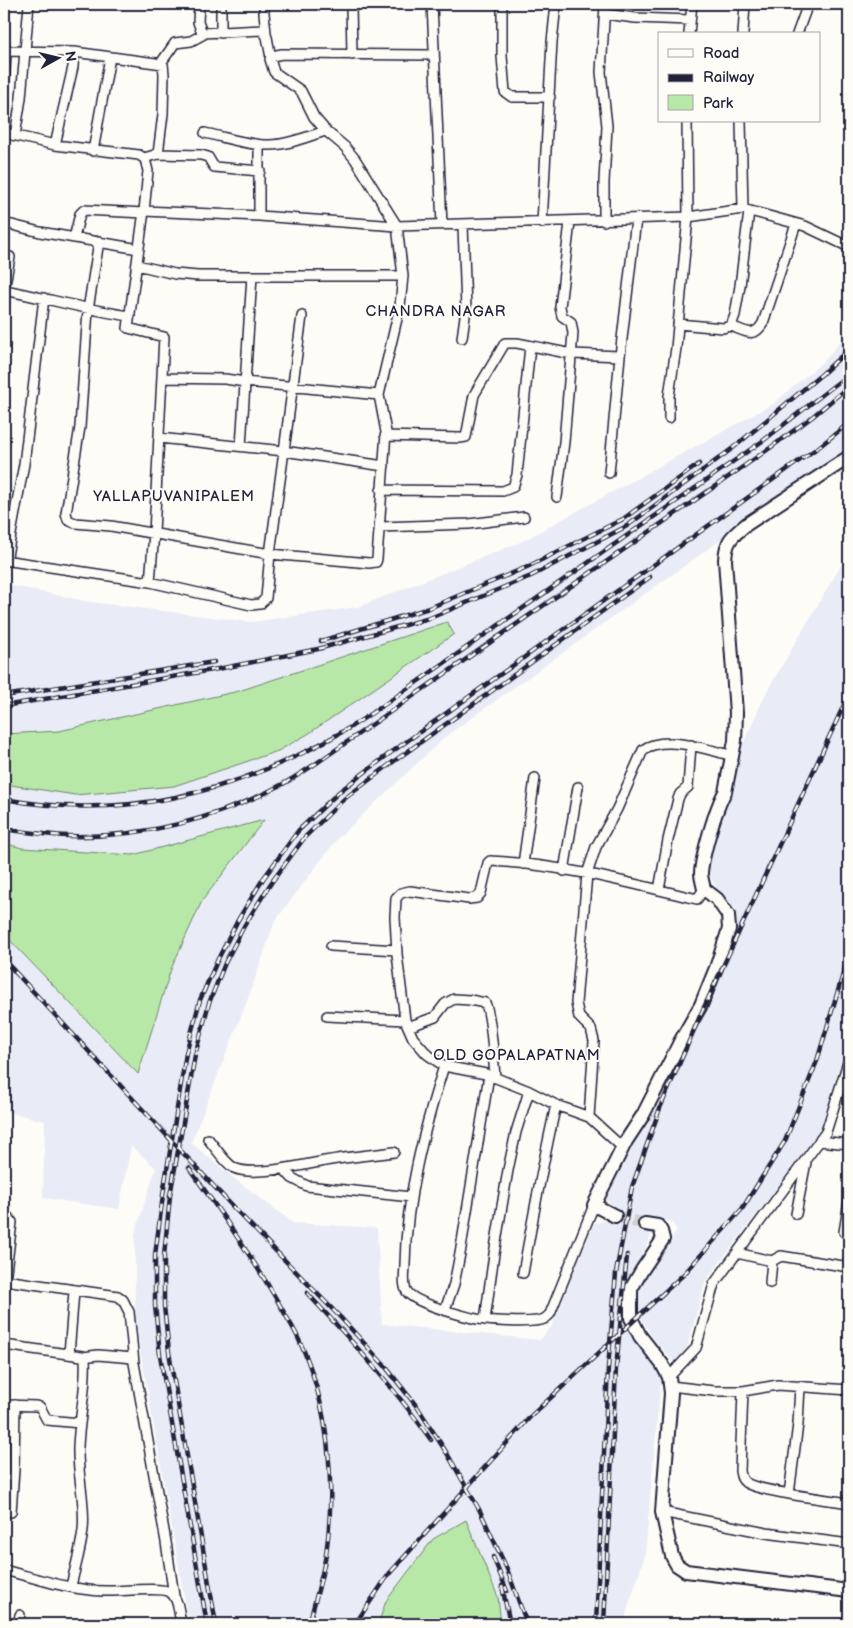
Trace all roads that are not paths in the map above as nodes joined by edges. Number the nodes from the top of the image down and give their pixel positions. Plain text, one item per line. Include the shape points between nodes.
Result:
1 (29, 4) edge
2 (199, 4) edge
3 (221, 4) edge
4 (264, 4) edge
5 (351, 4) edge
6 (432, 4) edge
7 (502, 4) edge
8 (556, 4) edge
9 (605, 4) edge
10 (692, 4) edge
11 (745, 4) edge
12 (808, 4) edge
13 (605, 14) junction
14 (690, 20) junction
15 (689, 32) edge
16 (743, 32) edge
17 (798, 32) edge
18 (221, 33) junction
19 (266, 33) junction
20 (204, 34) junction
21 (5, 51) edge
22 (25, 52) junction
23 (74, 52) junction
24 (352, 55) junction
25 (434, 55) junction
26 (110, 56) junction
27 (271, 58) junction
28 (161, 63) junction
29 (4, 90) edge
30 (550, 97) junction
31 (687, 122) edge
32 (741, 122) edge
33 (326, 131) junction
34 (4, 133) edge
35 (205, 134) dead end
36 (15, 136) junction
37 (55, 145) junction
38 (258, 145) junction
39 (93, 151) junction
40 (158, 154) junction
41 (144, 158) junction
42 (260, 172) junction
43 (746, 210) junction
44 (144, 212) junction
45 (259, 216) junction
46 (688, 217) junction
47 (636, 219) junction
48 (604, 221) junction
49 (570, 222) junction
50 (4, 223) edge
51 (542, 223) junction
52 (796, 224) junction
53 (442, 225) junction
54 (463, 225) junction
55 (397, 226) junction
56 (74, 238) junction
57 (99, 242) junction
58 (849, 248) edge
59 (139, 249) junction
60 (10, 257) dead end
61 (137, 265) junction
62 (252, 276) junction
63 (403, 276) junction
64 (4, 290) edge
65 (44, 298) junction
66 (88, 310) junction
67 (130, 316) junction
68 (302, 316) dead end
69 (678, 324) junction
70 (731, 326) junction
71 (462, 338) dead end
72 (530, 346) junction
73 (572, 354) junction
74 (620, 356) junction
75 (162, 378) junction
76 (245, 382) junction
77 (292, 387) junction
78 (379, 395) junction
79 (669, 418) dead end
80 (385, 436) junction
81 (159, 438) junction
82 (241, 446) junction
83 (284, 451) junction
84 (849, 457) edge
85 (384, 466) junction
86 (609, 473) dead end
87 (382, 490) junction
88 (557, 497) dead end
89 (524, 517) dead end
90 (380, 526) junction
91 (154, 533) junction
92 (270, 554) junction
93 (5, 561) edge
94 (150, 582) junction
95 (691, 745) junction
96 (733, 756) junction
97 (535, 778) dead end
98 (578, 787) dead end
99 (523, 864) junction
100 (564, 870) junction
101 (587, 874) junction
102 (704, 889) junction
103 (659, 890) junction
104 (331, 946) dead end
105 (397, 950) junction
106 (327, 1016) dead end
107 (406, 1023) junction
108 (849, 1059) edge
109 (444, 1066) junction
110 (492, 1076) junction
111 (530, 1092) junction
112 (556, 1105) junction
113 (589, 1117) junction
114 (208, 1139) dead end
115 (819, 1141) junction
116 (849, 1144) edge
117 (623, 1148) junction
118 (394, 1152) dead end
119 (808, 1157) junction
120 (284, 1169) junction
121 (411, 1197) junction
122 (849, 1201) edge
123 (594, 1204) junction
124 (796, 1214) dead end
125 (4, 1216) edge
126 (615, 1216) tunnel mouth
127 (645, 1224) tunnel mouth
128 (844, 1232) dead end
129 (737, 1253) junction
130 (772, 1261) junction
131 (849, 1267) edge
132 (523, 1273) dead end
133 (4, 1280) edge
134 (770, 1283) dead end
135 (74, 1291) junction
136 (445, 1310) junction
137 (486, 1320) junction
138 (4, 1345) edge
139 (69, 1354) junction
140 (83, 1358) junction
141 (133, 1358) junction
142 (669, 1382) junction
143 (800, 1386) junction
144 (849, 1390) edge
145 (743, 1391) junction
146 (4, 1405) edge
147 (15, 1405) junction
148 (80, 1423) junction
149 (4, 1469) edge
150 (14, 1470) junction
151 (789, 1494) junction
152 (849, 1497) edge
153 (849, 1503) edge
154 (4, 1511) edge
155 (662, 1512) junction
156 (849, 1544) edge
157 (4, 1570) edge
158 (71, 1586) junction
159 (849, 1591) edge
160 (174, 1596) junction
161 (181, 1624) edge

1 - 22 street
2 - 20 street via 199,27
3 - 18 street
4 - 19 street
5 - 24 street
6 - 25 street
7 - 30 street via 505,92 512,97
8 - 30 street
9 - 13 street
10 - 14 street
11 - 16 street
12 - 17 street
13 - 14 street
13 - 48 street via 601,72 607,126
14 - 15 street
18 - 19 street via 263,30
18 - 20 street
19 - 27 street
20 - 28 street via 191,42 176,44
21 - 22 street
21 - 29 street
22 - 23 street
22 - 36 street
23 - 26 street
23 - 37 street
24 - 25 street
24 - 27 street via 282,54
25 - 53 street
26 - 28 street
26 - 39 street
27 - 33 street via 274,72 301,91 314,117
28 - 40 street via 164,68 163,114
30 - 51 street
31 - 46 street
32 - 43 street
33 - 38 street via 282,144
33 - 55 street via 345,146
34 - 36 street
35 - 38 street
36 - 37 street
37 - 39 street
38 - 42 street
39 - 41 street
40 - 41 street
40 - 42 street via 202,155 208,157 214,167
41 - 44 street via 148,171
42 - 45 street
43 - 46 street
43 - 52 street
43 - 70 street via 738,296
44 - 45 street
44 - 56 street via 84,210
44 - 59 street
45 - 55 street
46 - 47 street
46 - 69 street
47 - 48 street
47 - 74 street
48 - 49 street
49 - 51 street
49 - 73 street via 560,306 562,316 572,325
50 - 56 street
51 - 54 street
52 - 58 street
52 - 70 street via 759,330 749,332
53 - 54 street
53 - 55 street
54 - 71 street via 466,309
55 - 63 street
56 - 57 street
57 - 59 street
57 - 66 street
59 - 61 street
60 - 64 street
61 - 62 street via 175,274
61 - 67 street
62 - 63 street
62 - 76 street
63 - 78 street via 400,306
64 - 65 street
65 - 66 street
65 - 93 street via 24,464
66 - 67 street
66 - 91 street via 80,426 67,518 75,523
67 - 75 street via 128,328 164,337
68 - 77 street
69 - 70 street
69 - 79 street
72 - 73 street
72 - 80 street via 505,343 474,396 466,437
72 - 87 street via 517,475 513,487 503,491
73 - 74 street
73 - 88 street
74 - 86 street
75 - 76 street
75 - 81 street
76 - 77 street
76 - 82 street
77 - 78 street
77 - 83 street
78 - 80 street
80 - 85 street
81 - 82 street
81 - 91 street
82 - 83 street
83 - 85 street
83 - 92 street
84 - 96 street via 747,524 727,544 736,713
85 - 87 street
87 - 90 street
89 - 90 street via 469,524
90 - 92 street via 377,560 373,563
91 - 92 street
91 - 94 street
92 - 94 street via 266,598 260,604 251,605
93 - 94 street
95 - 96 street
95 - 101 street via 656,744 643,750 596,847
95 - 103 street via 688,787 678,799
96 - 102 street via 725,792 707,843 701,874
97 - 99 street
98 - 100 street
99 - 100 street
99 - 105 street via 488,862 477,898 410,891 401,893 395,904
100 - 101 street
101 - 103 street
101 - 113 street via 576,1003 578,1014 591,1029 594,1041
102 - 103 street via 697,899
102 - 117 street via 717,899 728,915 729,929 700,1005
104 - 105 street
105 - 107 street
106 - 107 street
107 - 109 street via 413,1038 427,1054
107 - 110 street via 435,1017 445,1004 454,999 485,1003 490,1018
108 - 115 street via 826,1132
109 - 110 street
109 - 121 street via 426,1122
110 - 111 street
110 - 136 street via 454,1284
111 - 112 street
111 - 137 street via 516,1132 508,1170
112 - 113 street
112 - 132 street
113 - 117 street
114 - 120 street via 235,1168
115 - 116 street
115 - 119 street
117 - 123 street
118 - 120 street
119 - 124 street
119 - 129 street
120 - 121 street via 307,1186
121 - 136 street via 406,1230 405,1288 412,1296
122 - 128 street
123 - 126 street
123 - 137 street via 550,1314 543,1320 531,1322
125 - 133 street via 12,1222
127 - 142 street via 658,1226 663,1239 631,1289 631,1318 640,1336 662,1364
129 - 130 street
129 - 142 street via 714,1284 696,1348
130 - 131 street via 781,1256
130 - 134 street
133 - 135 street
135 - 139 street
135 - 141 street via 118,1296 123,1300 129,1312
136 - 137 street
138 - 139 street
139 - 140 street
140 - 141 street via 98,1355
140 - 148 street via 85,1373
141 - 160 street
142 - 145 street via 714,1391
142 - 155 street via 671,1393
143 - 144 street
143 - 145 street via 778,1385
143 - 151 street
145 - 151 street via 741,1478 750,1485
146 - 147 street
147 - 148 street via 40,1407 47,1420
147 - 150 street
148 - 158 street via 78,1473 83,1531
149 - 150 street
150 - 154 street via 11,1512
151 - 153 street
152 - 153 street
155 - 156 street via 766,1533
155 - 159 street via 672,1556 686,1571
157 - 158 street
158 - 160 street via 106,1592 164,1589
160 - 161 street

